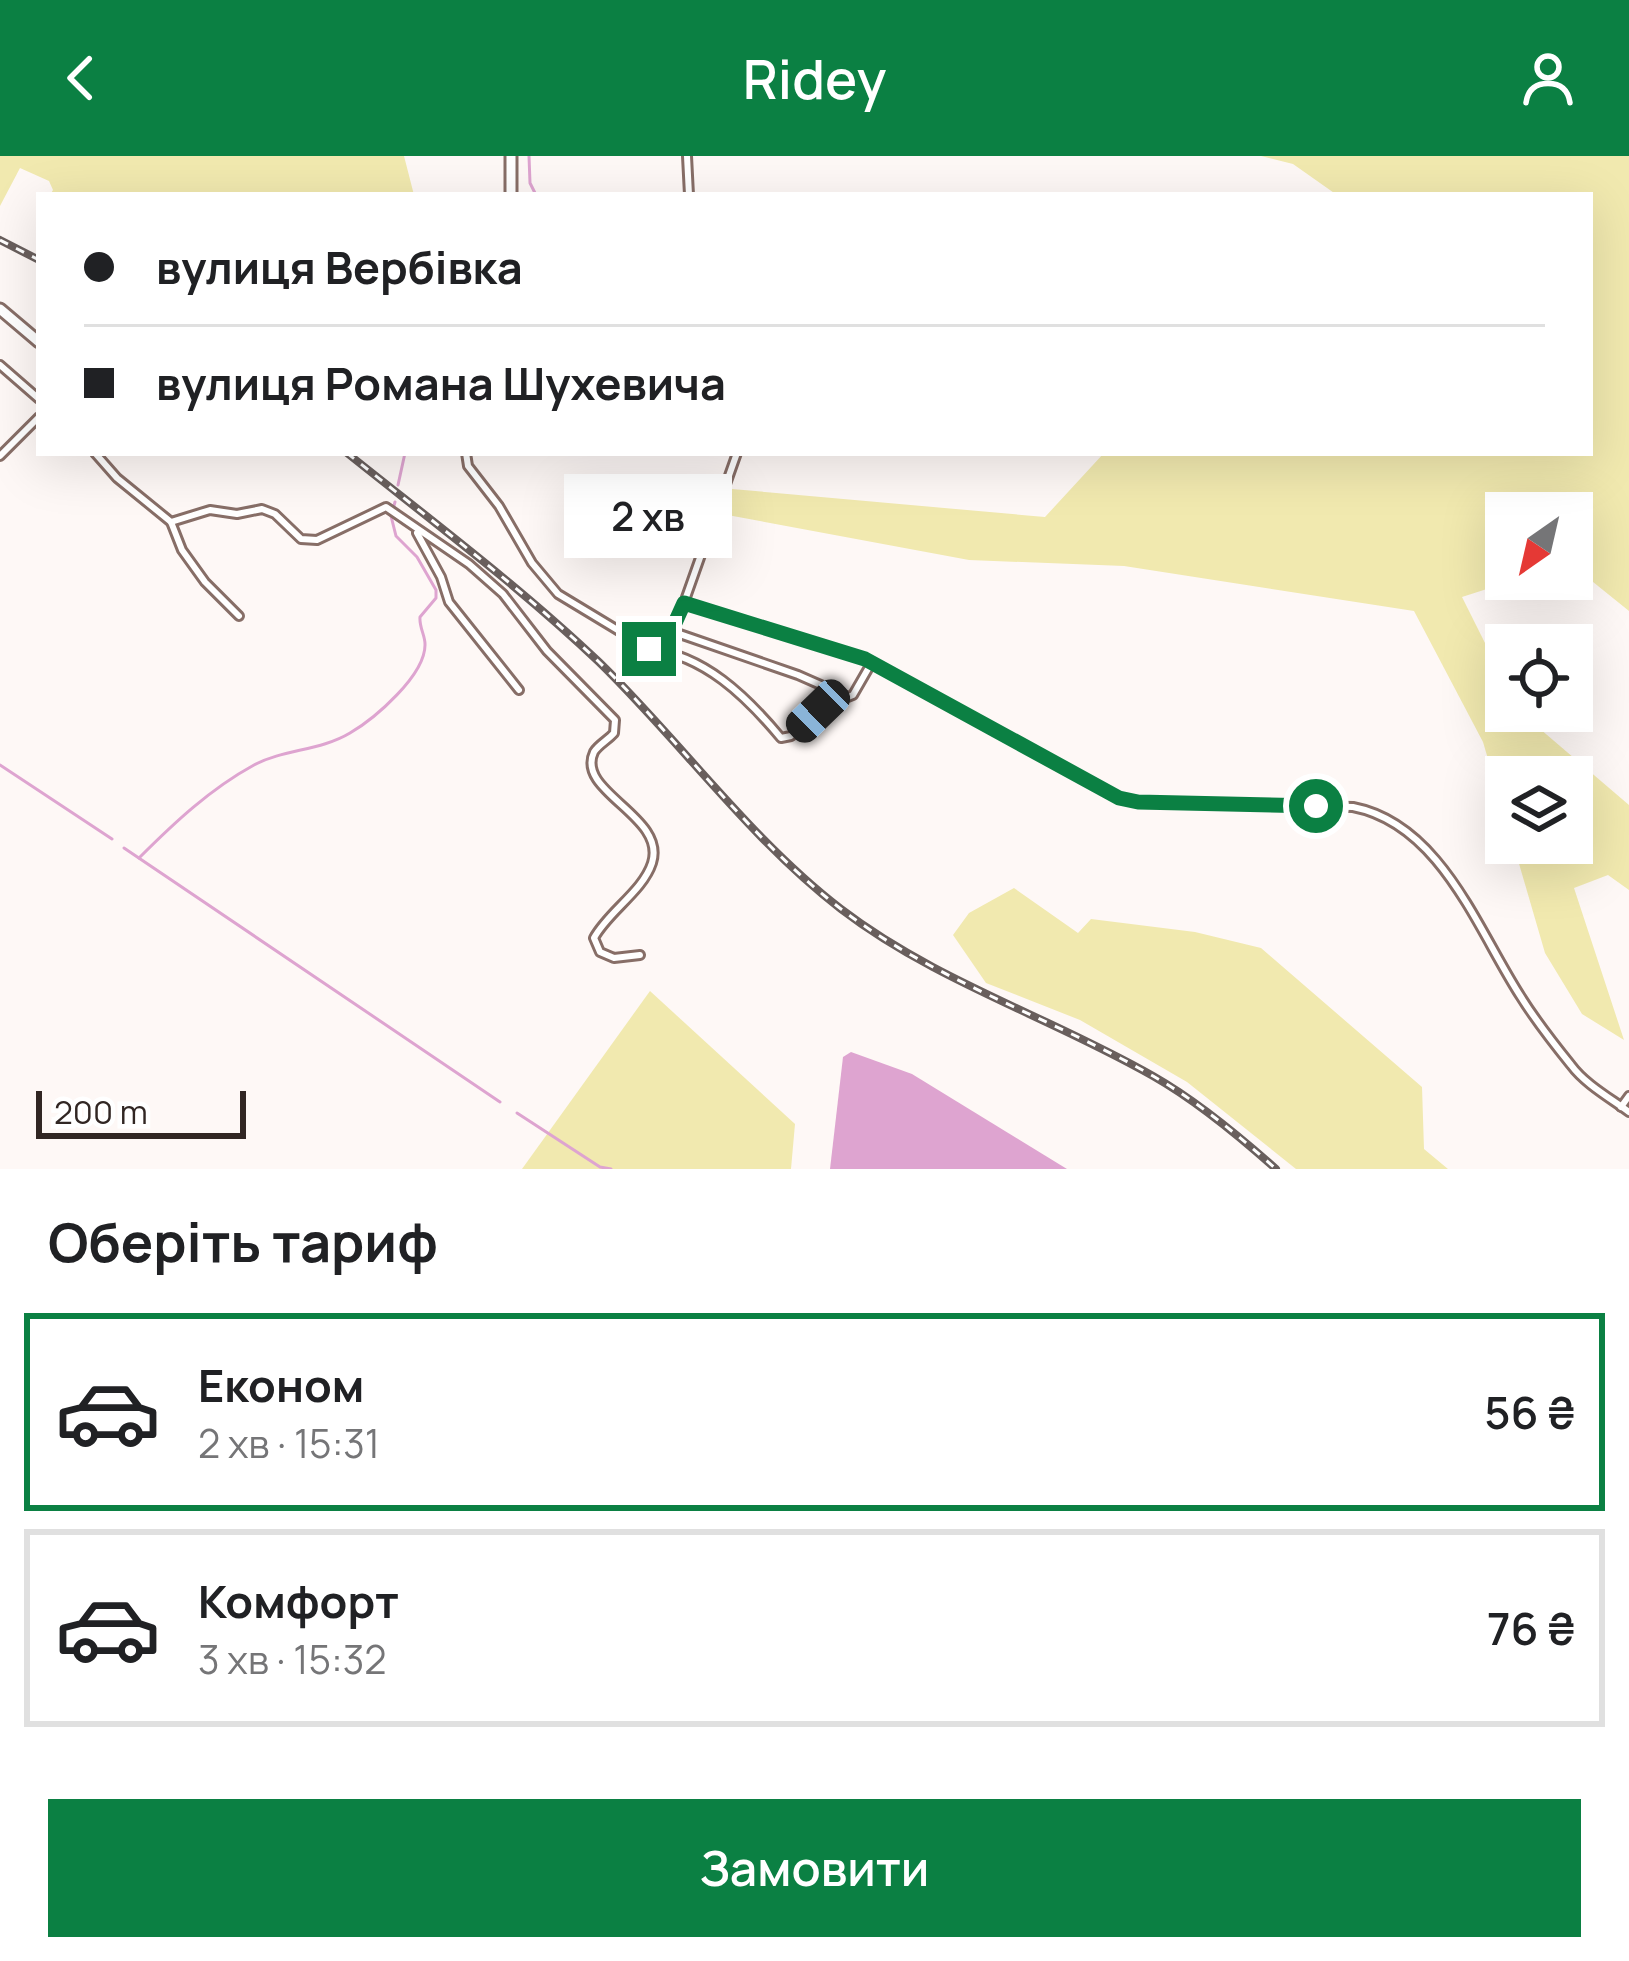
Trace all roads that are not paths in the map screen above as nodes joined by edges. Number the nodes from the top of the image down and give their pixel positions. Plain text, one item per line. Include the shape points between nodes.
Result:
1 (511, 156) edge
2 (687, 156) edge
3 (511, 192) edge
4 (689, 192) edge
5 (0, 309) edge
6 (36, 339) edge
7 (0, 364) edge
8 (36, 396) edge
9 (36, 420) edge
10 (0, 456) edge
11 (98, 456) edge
12 (466, 456) edge
13 (736, 456) edge
14 (171, 521) junction
15 (416, 531) junction
16 (684, 603) junction
17 (239, 616) dead end
18 (671, 631) junction
19 (660, 649) junction
20 (872, 662) junction
21 (519, 690) dead end
22 (834, 691) junction
23 (640, 955) dead end
24 (1629, 1096) edge
25 (1625, 1109) edge

1 - 3 street
2 - 4 street
5 - 6 street
7 - 8 street
9 - 10 street
11 - 14 street
12 - 19 street via 558,594
13 - 16 street
14 - 15 street via 262,509 309,540 386,507
14 - 17 street via 182,550
15 - 21 street via 449,602
15 - 23 street via 503,595 615,720 614,733 595,749 594,775 642,824 654,849 652,866 594,938 614,958
16 - 18 street
16 - 20 street
18 - 19 street
18 - 22 street
19 - 22 street via 734,686 785,739
20 - 22 street via 854,695
20 - 25 street via 1119,798 1354,807 1396,824 1439,865 1574,1070
24 - 25 street

